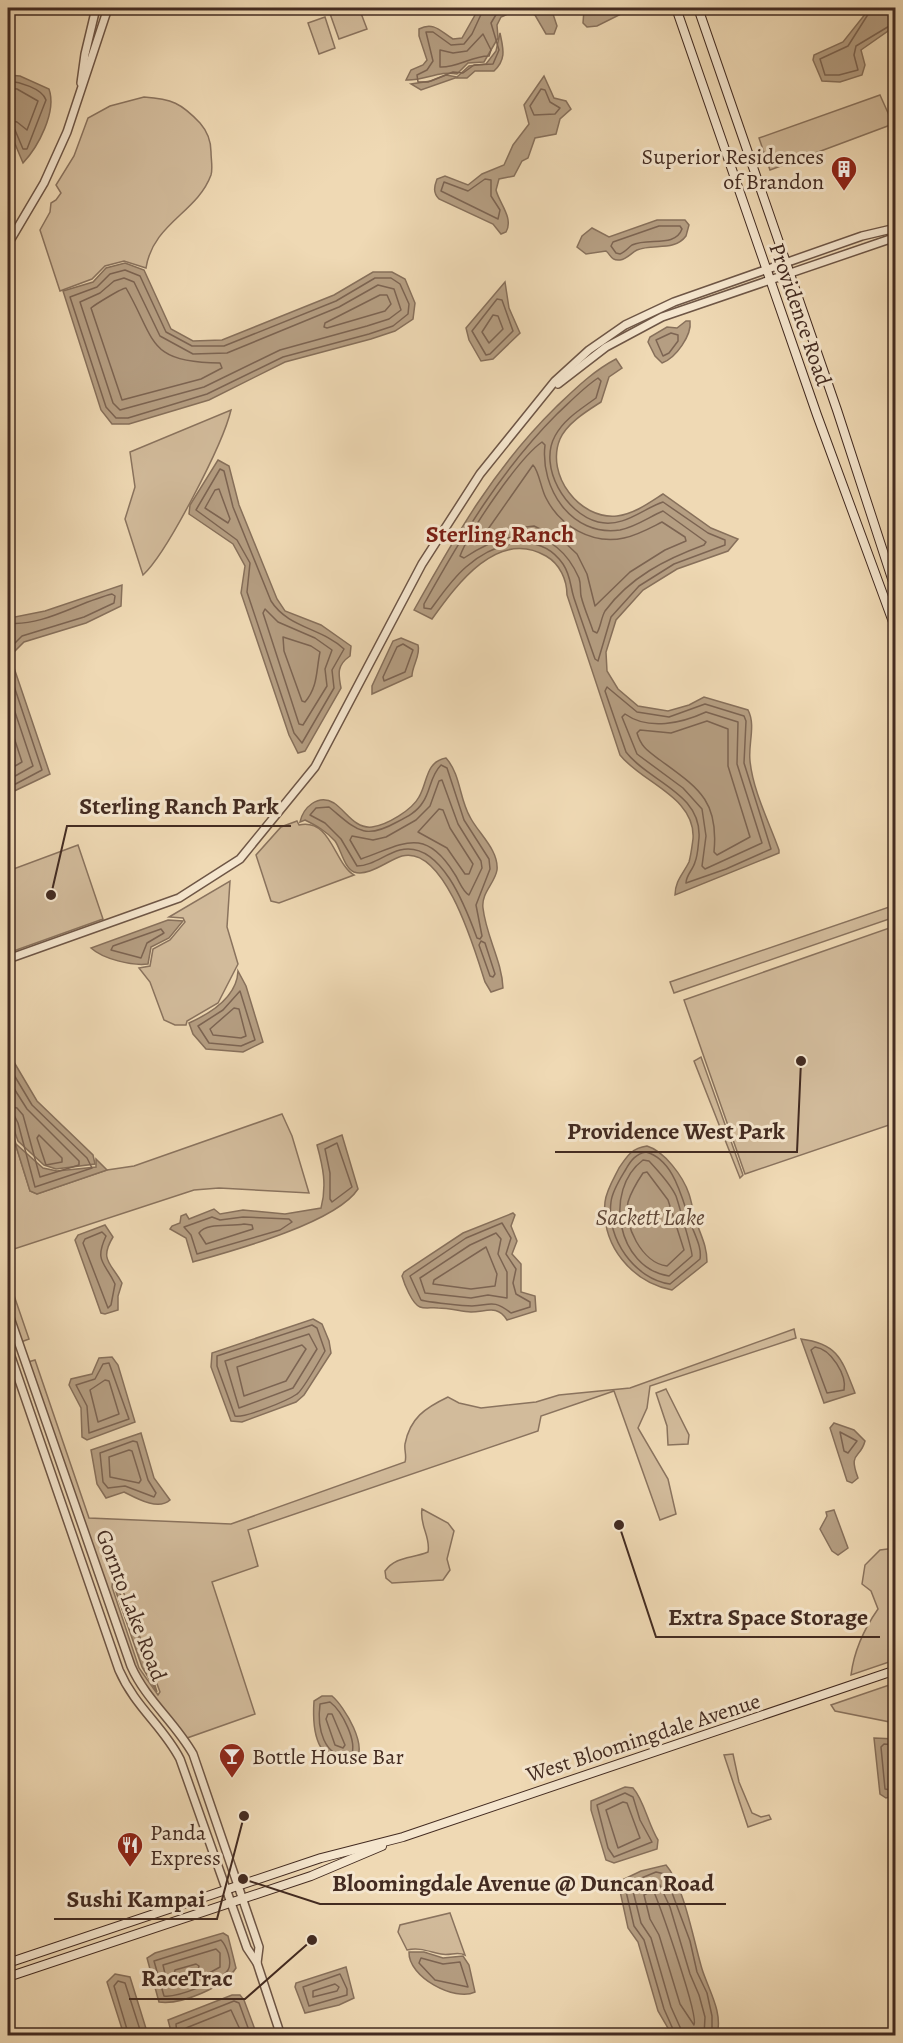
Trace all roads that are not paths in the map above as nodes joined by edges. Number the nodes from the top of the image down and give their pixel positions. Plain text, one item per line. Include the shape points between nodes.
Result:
1 (96, 8) edge
2 (108, 8) edge
3 (676, 8) edge
4 (698, 8) edge
5 (80, 92) junction
6 (896, 228) edge
7 (896, 237) edge
8 (8, 244) edge
9 (787, 263) junction
10 (767, 270) junction
11 (790, 273) junction
12 (771, 280) junction
13 (538, 402) junction
14 (884, 557) junction
15 (872, 561) junction
16 (896, 591) edge
17 (896, 630) edge
18 (8, 959) edge
19 (8, 1312) edge
20 (8, 1348) edge
21 (896, 1670) edge
22 (193, 1754) junction
23 (180, 1759) junction
24 (403, 1837) junction
25 (238, 1885) junction
26 (225, 1889) junction
27 (243, 1900) junction
28 (231, 1904) junction
29 (63, 1945) junction
30 (66, 1959) junction
31 (8, 1963) edge
32 (257, 1963) junction
33 (8, 1977) edge
34 (281, 2036) edge

1 - 5 street
2 - 5 street
3 - 10 main road, Providence Road
4 - 9 main road, Providence Road
5 - 8 street via 57,157
6 - 9 street
7 - 11 street
9 - 10 street
9 - 11 main road, Providence Road
10 - 12 main road, Providence Road
10 - 13 street via 674,302 623,326 571,365
11 - 12 street
11 - 14 main road, Providence Road
12 - 13 street via 639,328 585,362
12 - 15 main road, Providence Road
13 - 18 street via 480,474 422,564 315,767 240,859 179,898
14 - 15 main road
14 - 16 main road, Providence Road
15 - 17 main road, Providence Road
19 - 22 street, Gornto Lake Road via 131,1666 146,1695
20 - 23 street, Gornto Lake Road via 119,1670 139,1706
21 - 24 main road, West Bloomingdale Avenue
22 - 23 street
22 - 25 street, Gornto Lake Road
23 - 26 street, Gornto Lake Road
24 - 25 main road, West Bloomingdale Avenue
24 - 27 main road, West Bloomingdale Avenue via 326,1871
25 - 26 main road, West Bloomingdale Avenue
25 - 27 street, Gornto Lake Road
26 - 28 street, Gornto Lake Road
26 - 29 main road, West Bloomingdale Avenue
27 - 28 main road, West Bloomingdale Avenue
27 - 32 street, Gornto Lake Road via 259,1947
28 - 30 main road, West Bloomingdale Avenue
28 - 32 street, Gornto Lake Road via 247,1948
29 - 30 main road
29 - 31 main road, West Bloomingdale Avenue
30 - 33 main road, West Bloomingdale Avenue
32 - 34 street

